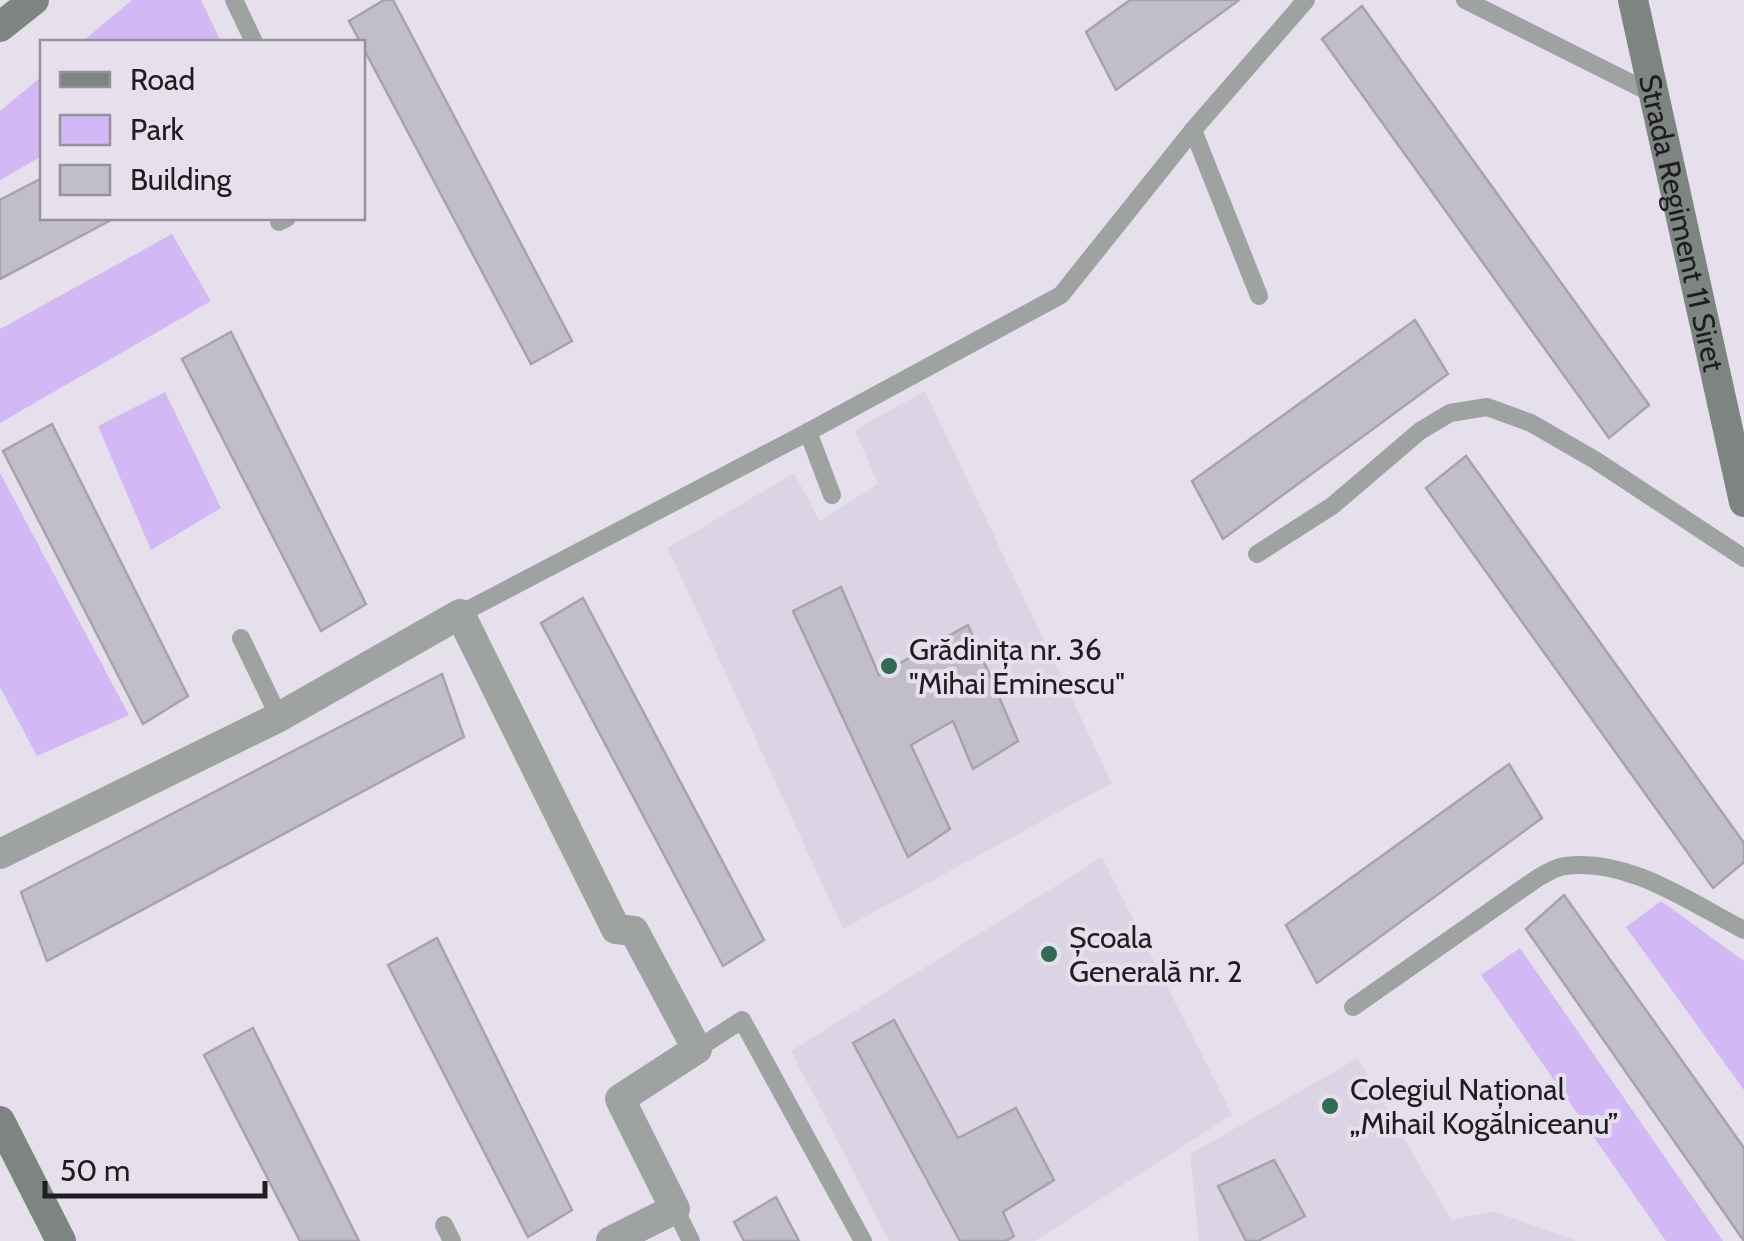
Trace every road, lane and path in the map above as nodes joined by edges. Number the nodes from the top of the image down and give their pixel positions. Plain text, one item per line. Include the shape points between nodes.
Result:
1 (34, 0) edge
2 (234, 0) edge
3 (1306, 0) edge
4 (1465, 0) edge
5 (1633, 0) edge
6 (0, 27) edge
7 (253, 40) edge
8 (1654, 94) junction
9 (1193, 130) junction
10 (1259, 296) dead end
11 (808, 432) junction
12 (832, 495) dead end
13 (1744, 502) edge
14 (1257, 554) dead end
15 (1744, 558) edge
16 (460, 614) junction
17 (241, 638) dead end
18 (279, 717) junction
19 (0, 854) edge
20 (1744, 930) edge
21 (1353, 1008) dead end
22 (697, 1049) junction
23 (0, 1120) edge
24 (675, 1209) junction
25 (61, 1241) edge
26 (611, 1241) edge
27 (691, 1241) edge
28 (863, 1241) edge

1 - 6 street
2 - 7 lane
3 - 9 lane
4 - 8 lane
5 - 8 street, Strada Regiment 11 Siret
8 - 13 street, Strada Regiment 11 Siret
9 - 10 lane
9 - 11 lane via 1061,295
11 - 12 lane
11 - 16 lane
14 - 15 lane via 1332,506 1420,430 1450,413 1487,407 1531,423 1595,460
16 - 18 street
16 - 22 street via 616,929 634,932
17 - 18 lane
18 - 19 street
20 - 21 lane via 1624,871 1562,866
22 - 24 street via 620,1099
22 - 28 lane via 742,1020
23 - 25 street
24 - 26 street
24 - 27 lane

